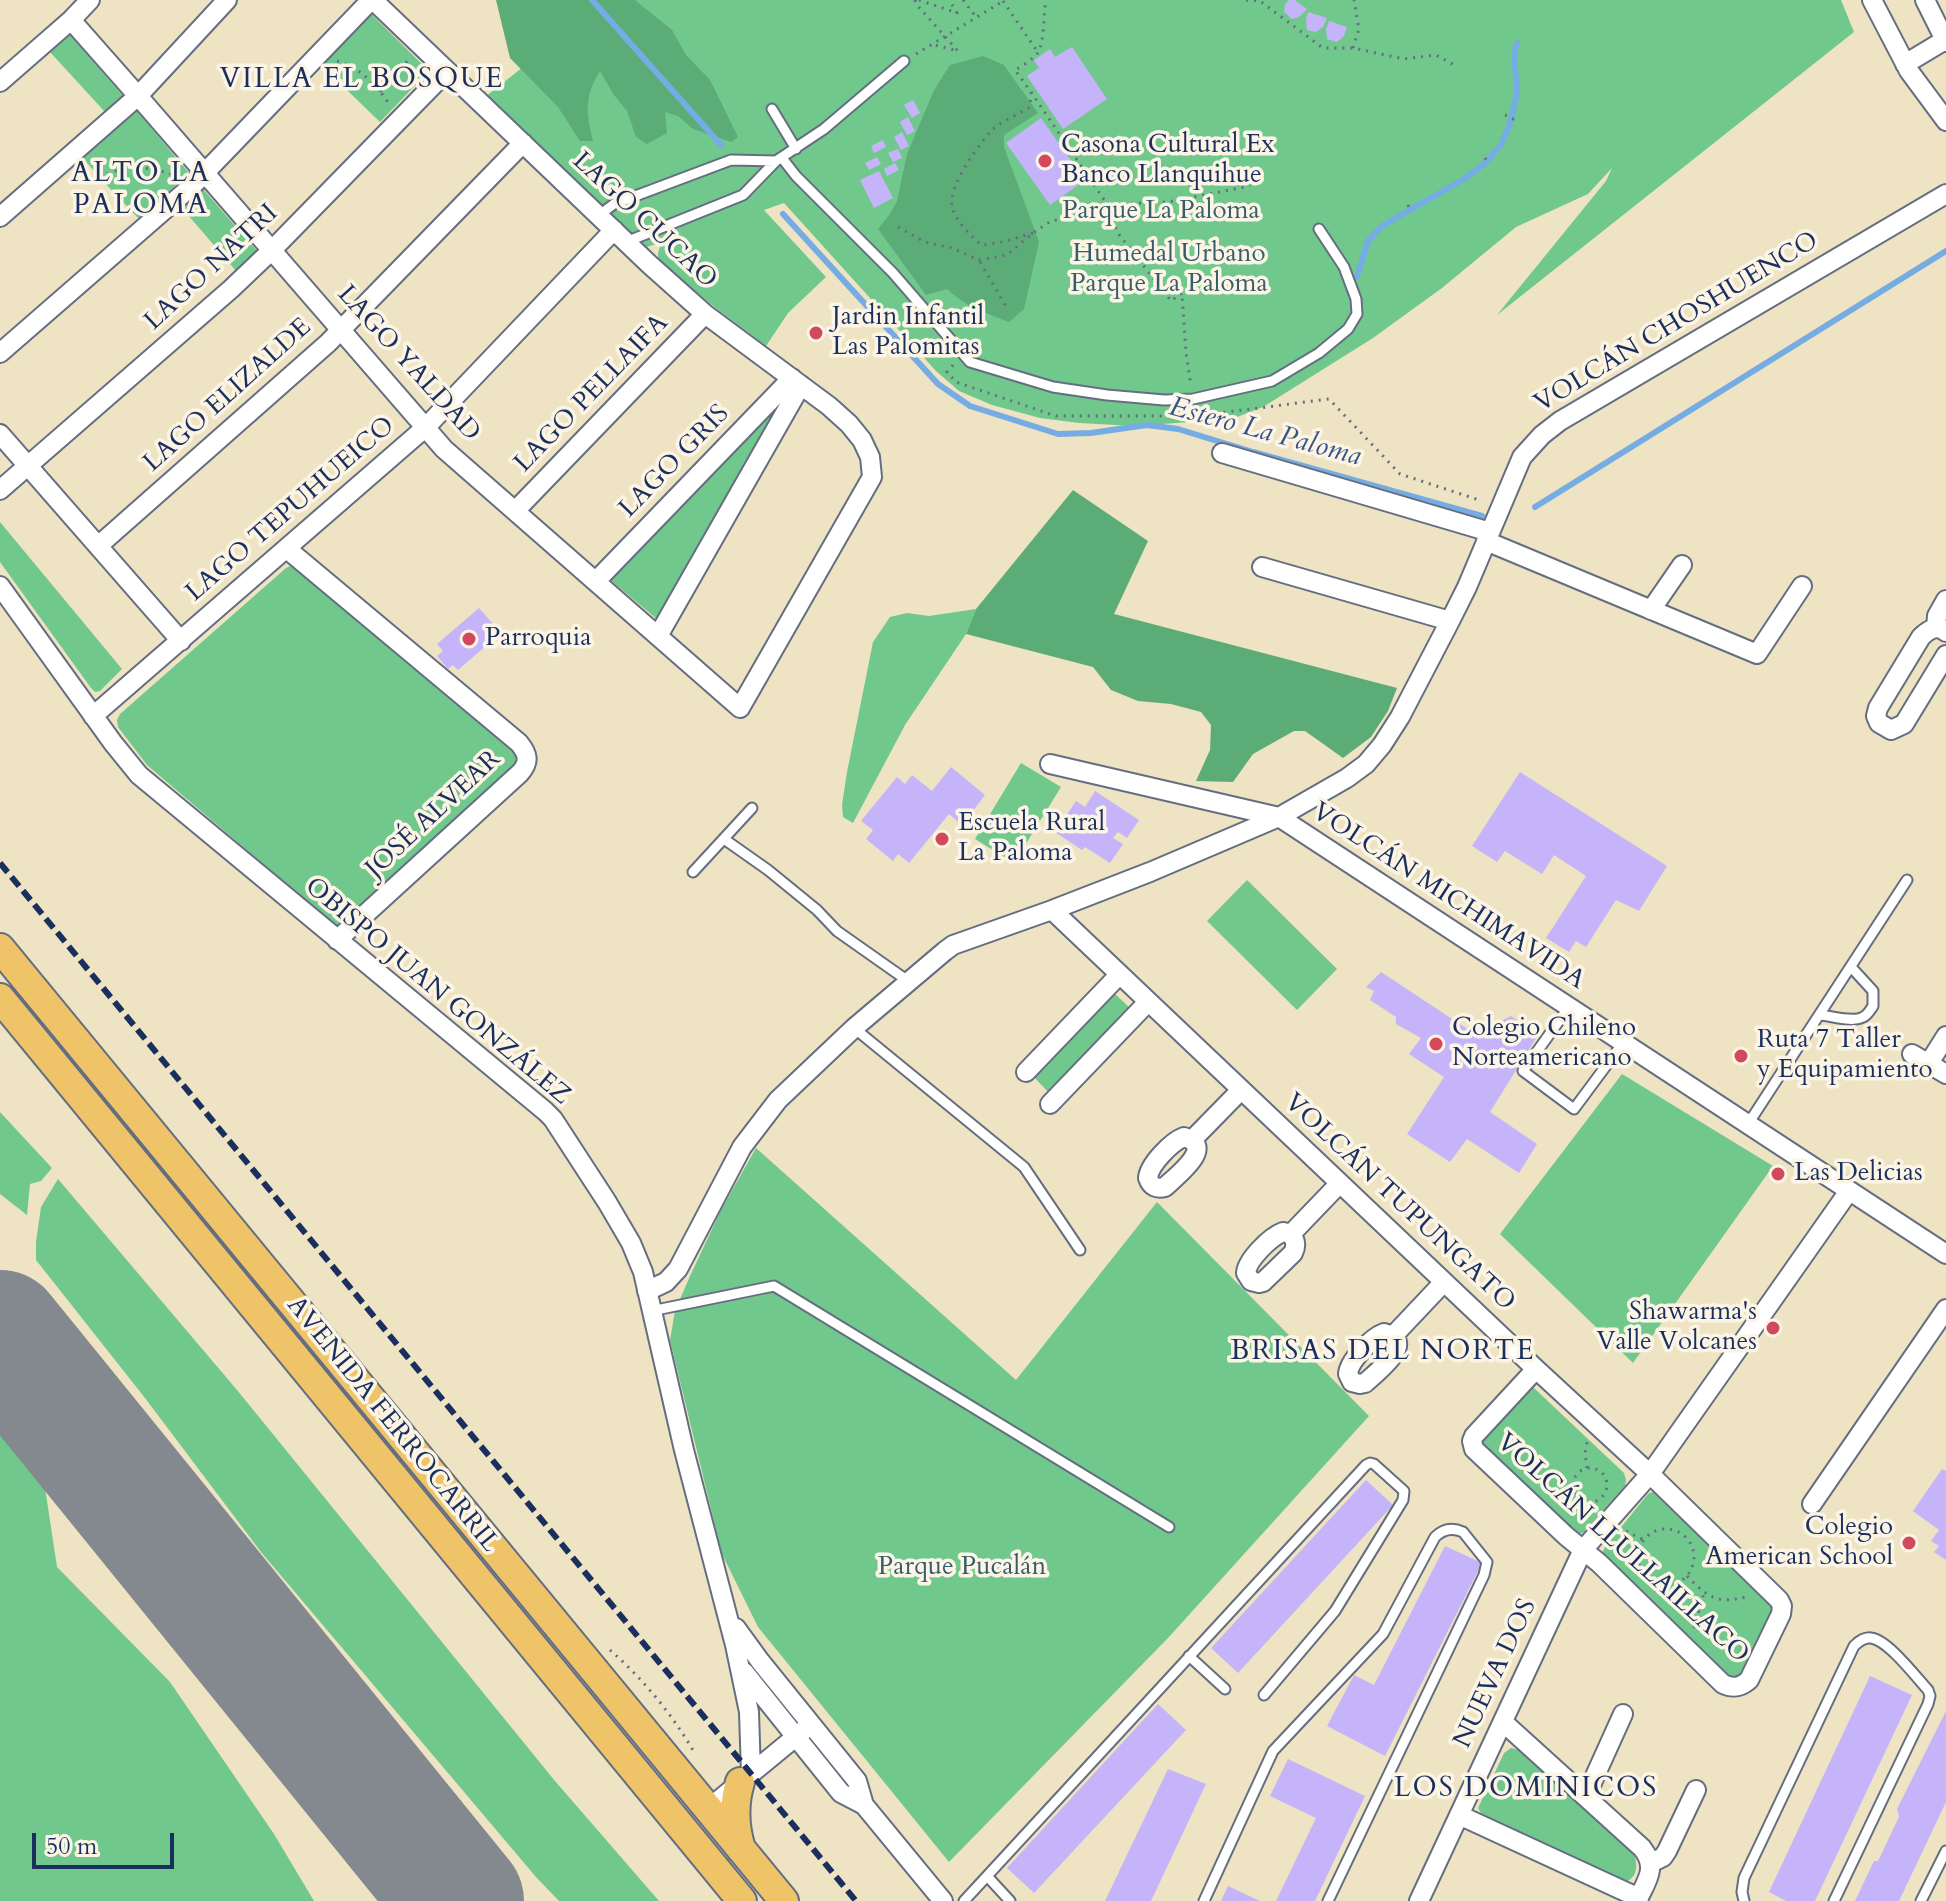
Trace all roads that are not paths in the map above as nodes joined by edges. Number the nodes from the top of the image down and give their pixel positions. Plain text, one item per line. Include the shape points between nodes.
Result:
1 (90, 0) edge
2 (227, 0) edge
3 (372, 0) edge
4 (1872, 0) edge
5 (1925, 0) edge
6 (71, 20) junction
7 (1946, 41) edge
8 (904, 61) road end
9 (1905, 64) junction
10 (447, 71) junction
11 (0, 82) edge
12 (138, 96) junction
13 (772, 109) dead end
14 (1946, 121) edge
15 (523, 143) junction
16 (796, 149) junction
17 (779, 160) junction
18 (198, 179) junction
19 (1946, 194) edge
20 (598, 216) junction
21 (0, 217) edge
22 (1319, 229) dead end
23 (620, 236) junction
24 (272, 250) junction
25 (705, 314) junction
26 (342, 330) junction
27 (0, 353) edge
28 (796, 382) junction
29 (426, 427) junction
30 (0, 434) edge
31 (1222, 453) dead end
32 (28, 466) junction
33 (0, 490) edge
34 (515, 511) junction
35 (1488, 537) junction
36 (98, 546) junction
37 (287, 549) junction
38 (1682, 565) dead end
39 (1262, 567) dead end
40 (596, 581) junction
41 (0, 586) edge
42 (1802, 586) dead end
43 (1946, 600) edge
44 (1651, 610) junction
45 (1450, 621) junction
46 (1941, 630) edge
47 (658, 636) junction
48 (181, 641) junction
49 (1946, 655) edge
50 (740, 708) joint
51 (93, 716) junction
52 (1050, 764) dead end
53 (752, 808) dead end
54 (1279, 817) junction
55 (724, 839) junction
56 (693, 872) dead end
57 (1907, 880) dead end
58 (1052, 910) junction
59 (337, 940) junction
60 (0, 948) edge
61 (1851, 967) junction
62 (1119, 975) junction
63 (908, 981) junction
64 (0, 998) edge
65 (1148, 1002) junction
66 (1569, 1007) junction
67 (1820, 1015) junction
68 (854, 1028) junction
69 (1946, 1036) edge
70 (1623, 1043) junction
71 (1912, 1054) dead end
72 (1929, 1063) junction
73 (1026, 1072) dead end
74 (1946, 1074) edge
75 (1241, 1090) junction
76 (1050, 1104) dead end
77 (1748, 1124) junction
78 (1192, 1140) dead end
79 (1340, 1183) junction
80 (1849, 1191) junction
81 (1291, 1234) dead end
82 (1080, 1250) dead end
83 (1946, 1254) edge
84 (1444, 1282) junction
85 (647, 1291) junction
86 (1946, 1309) edge
87 (651, 1311) junction
88 (1393, 1336) dead end
89 (1536, 1369) junction
90 (1650, 1474) junction
91 (1812, 1504) dead end
92 (1169, 1527) dead end
93 (1582, 1553) junction
94 (1773, 1594) joint
95 (726, 1612) junction
96 (1189, 1656) junction
97 (739, 1664) junction
98 (1225, 1689) dead end
99 (1264, 1695) dead end
100 (1623, 1714) dead end
101 (1503, 1722) junction
102 (811, 1724) junction
103 (796, 1737) junction
104 (746, 1778) junction
105 (1696, 1790) dead end
106 (1586, 1796) junction
107 (864, 1805) junction
108 (708, 1809) junction
109 (1459, 1815) junction
110 (683, 1830) junction
111 (741, 1849) junction
112 (1946, 1851) edge
113 (1651, 1866) junction
114 (987, 1876) junction
115 (1638, 1899) edge
116 (742, 1901) edge
117 (784, 1901) edge
118 (943, 1901) edge
119 (964, 1901) edge
120 (1010, 1901) edge
121 (1204, 1901) edge
122 (1328, 1901) edge
123 (1419, 1901) edge
124 (1744, 1901) edge
125 (1834, 1901) edge
126 (1921, 1901) edge

1 - 6 street
2 - 12 street
3 - 10 street, LAGO CUCAO
3 - 18 street
4 - 9 street
5 - 7 street
6 - 11 street
6 - 12 street, LAGO YALDAD
7 - 9 street
8 - 16 lane
9 - 14 street
10 - 15 street, LAGO CUCAO
10 - 24 street, LAGO NATRI
12 - 18 street, LAGO YALDAD
12 - 21 street
13 - 16 lane
15 - 20 street, LAGO CUCAO
15 - 26 street, LAGO ELIZALDE
16 - 17 lane
17 - 20 lane via 731,160 614,204
17 - 22 lane via 893,273 970,362 1053,387 1164,400 1193,399 1272,381 1319,353 1348,329 1357,314 1344,267
17 - 23 lane via 743,195
18 - 24 street, LAGO YALDAD
18 - 27 street
19 - 35 street, VOLCÁN CHOSHUENCO via 1551,428 1522,457
20 - 23 street, LAGO CUCAO
23 - 25 street, LAGO CUCAO
23 - 29 street, LAGO TEPUHUEICO
24 - 26 street, LAGO YALDAD
24 - 32 street, LAGO NATRI
25 - 28 street, LAGO CUCAO
25 - 34 street, LAGO PELLAIFA
26 - 29 street, LAGO YALDAD
26 - 36 street, LAGO ELIZALDE
28 - 40 street, LAGO GRIS
28 - 47 street
28 - 50 street, LAGO CUCAO via 855,432 870,457 872,477
29 - 34 street, LAGO YALDAD
29 - 37 street, LAGO TEPUHUEICO
30 - 32 street
31 - 35 street
32 - 33 street, LAGO NATRI
32 - 36 street
34 - 40 street, LAGO YALDAD
35 - 44 street
35 - 45 street, VOLCÁN CHOSHUENCO
36 - 48 street
37 - 48 street, LAGO TEPUHUEICO
37 - 59 street, JOSÉ ALVEAR via 519,743 527,759 520,773
38 - 44 street
39 - 45 street
40 - 47 street, LAGO YALDAD
41 - 51 street, OBISPO JUAN GONZÁLEZ
42 - 44 street via 1757,654
43 - 46 street via 1937,616
45 - 54 street, VOLCÁN CHOSHUENCO via 1375,754 1347,778
46 - 49 street via 1928,630 1921,637 1878,708 1879,723 1891,730 1904,724
47 - 50 street, LAGO YALDAD
48 - 51 street, LAGO TEPUHUEICO
51 - 59 street, OBISPO JUAN GONZÁLEZ via 143,779
52 - 54 street, VOLCÁN MICHIMAVIDA
53 - 55 lane
54 - 58 street, VOLCÁN CHOSHUENCO
54 - 66 street, VOLCÁN MICHIMAVIDA
55 - 56 lane
55 - 63 lane
57 - 61 lane
58 - 62 street, VOLCÁN TUPUNGATO
58 - 63 street, VOLCÁN CHOSHUENCO via 953,945
59 - 85 street, OBISPO JUAN GONZÁLEZ via 553,1119 631,1243
60 - 108 main road, AVENIDA FERROCARRIL
61 - 67 lane
61 - 67 lane via 1873,991 1873,1006 1863,1017 1849,1020
62 - 65 street, VOLCÁN TUPUNGATO
62 - 73 street
63 - 68 street, VOLCÁN CHOSHUENCO
64 - 110 main road, AVENIDA FERROCARRIL
65 - 75 street, VOLCÁN TUPUNGATO
65 - 76 street
66 - 70 street, VOLCÁN MICHIMAVIDA
66 - 70 lane via 1523,1071 1574,1109
67 - 77 lane
68 - 82 lane via 1024,1167
68 - 85 street, VOLCÁN CHOSHUENCO via 751,1133 678,1269
69 - 72 street
70 - 77 street, VOLCÁN MICHIMAVIDA
71 - 72 street
72 - 74 street
75 - 78 street
75 - 79 street, VOLCÁN TUPUNGATO
77 - 80 street, VOLCÁN MICHIMAVIDA
79 - 81 street
79 - 84 street, VOLCÁN TUPUNGATO
80 - 83 street, VOLCÁN MICHIMAVIDA
80 - 90 street, NUEVA DOS
84 - 88 street
84 - 89 street, VOLCÁN TUPUNGATO
85 - 87 street, OBISPO JUAN GONZÁLEZ
86 - 91 street
87 - 92 lane via 774,1286
87 - 95 street, OBISPO JUAN GONZÁLEZ
89 - 90 street, VOLCÁN TUPUNGATO
89 - 93 street, VOLCÁN LLULLAILLACO via 1474,1436 1472,1446
90 - 93 street, NUEVA DOS
90 - 94 street, VOLCÁN TUPUNGATO
93 - 94 street, VOLCÁN LLULLAILLACO via 1723,1684 1736,1687 1749,1680 1781,1614
93 - 101 street, NUEVA DOS
95 - 97 street, OBISPO JUAN GONZÁLEZ
95 - 102 street, OBISPO JUAN GONZÁLEZ
96 - 98 lane
96 - 99 lane via 1366,1465 1374,1464 1404,1491 1403,1500 1335,1611
96 - 114 lane
97 - 103 street, OBISPO JUAN GONZÁLEZ
97 - 104 street, OBISPO JUAN GONZÁLEZ via 749,1712
100 - 106 street
101 - 106 street
101 - 109 street, NUEVA DOS
102 - 103 street
102 - 107 street, OBISPO JUAN GONZÁLEZ via 857,1781
103 - 104 street
103 - 107 street, OBISPO JUAN GONZÁLEZ via 841,1793
104 - 108 street
104 - 111 main road via 734,1813
105 - 113 street via 1667,1851
106 - 113 street via 1642,1848
107 - 118 street
108 - 110 main road
108 - 111 main road, AVENIDA FERROCARRIL
109 - 115 street
109 - 123 street, NUEVA DOS
110 - 116 main road, AVENIDA FERROCARRIL
111 - 117 main road, AVENIDA FERROCARRIL
112 - 126 lane
113 - 115 street
114 - 119 lane
114 - 120 lane
121 - 122 lane via 1273,1751 1383,1634 1435,1537 1458,1530 1487,1562 1484,1575
124 - 125 lane via 1744,1878 1854,1646 1871,1638 1883,1644 1930,1696

